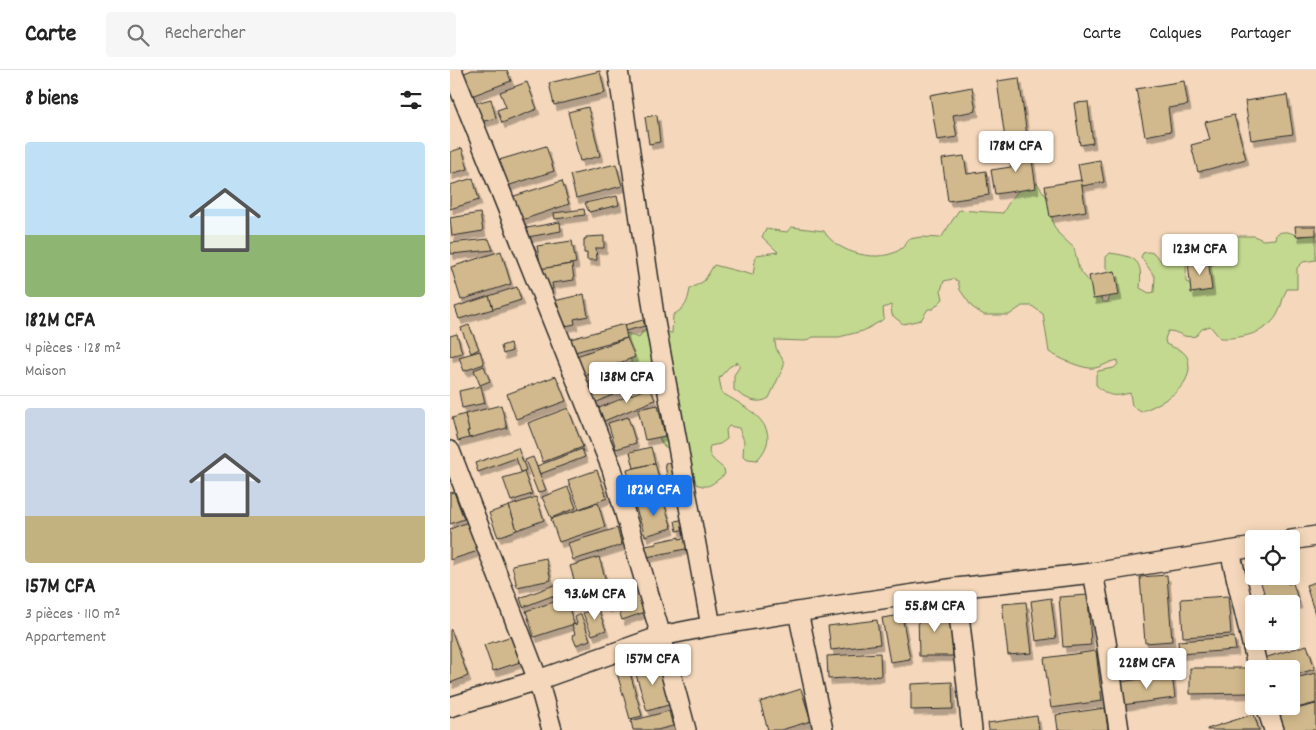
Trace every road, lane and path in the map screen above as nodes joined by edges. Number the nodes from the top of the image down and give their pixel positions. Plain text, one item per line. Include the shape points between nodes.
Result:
1 (452, 70) edge
2 (618, 70) edge
3 (450, 451) edge
4 (1316, 536) edge
5 (1300, 539) edge
6 (1245, 548) edge
7 (1230, 551) junction
8 (1093, 574) junction
9 (956, 588) junction
10 (798, 612) junction
11 (711, 626) junction
12 (661, 636) junction
13 (1256, 660) edge
14 (538, 680) junction
15 (450, 707) edge
16 (1269, 715) edge
17 (552, 730) edge
18 (686, 730) edge
19 (822, 730) edge
20 (972, 730) edge
21 (1119, 730) edge
22 (1274, 730) edge

1 - 12 street via 612,469
2 - 11 street via 655,322
3 - 14 street
4 - 5 street
6 - 7 street
7 - 8 street
7 - 13 street
8 - 9 street
8 - 21 street
9 - 10 street
9 - 20 street
10 - 11 street
10 - 19 street
11 - 12 street
12 - 14 street
12 - 18 street
14 - 15 street
14 - 17 street
16 - 22 street

